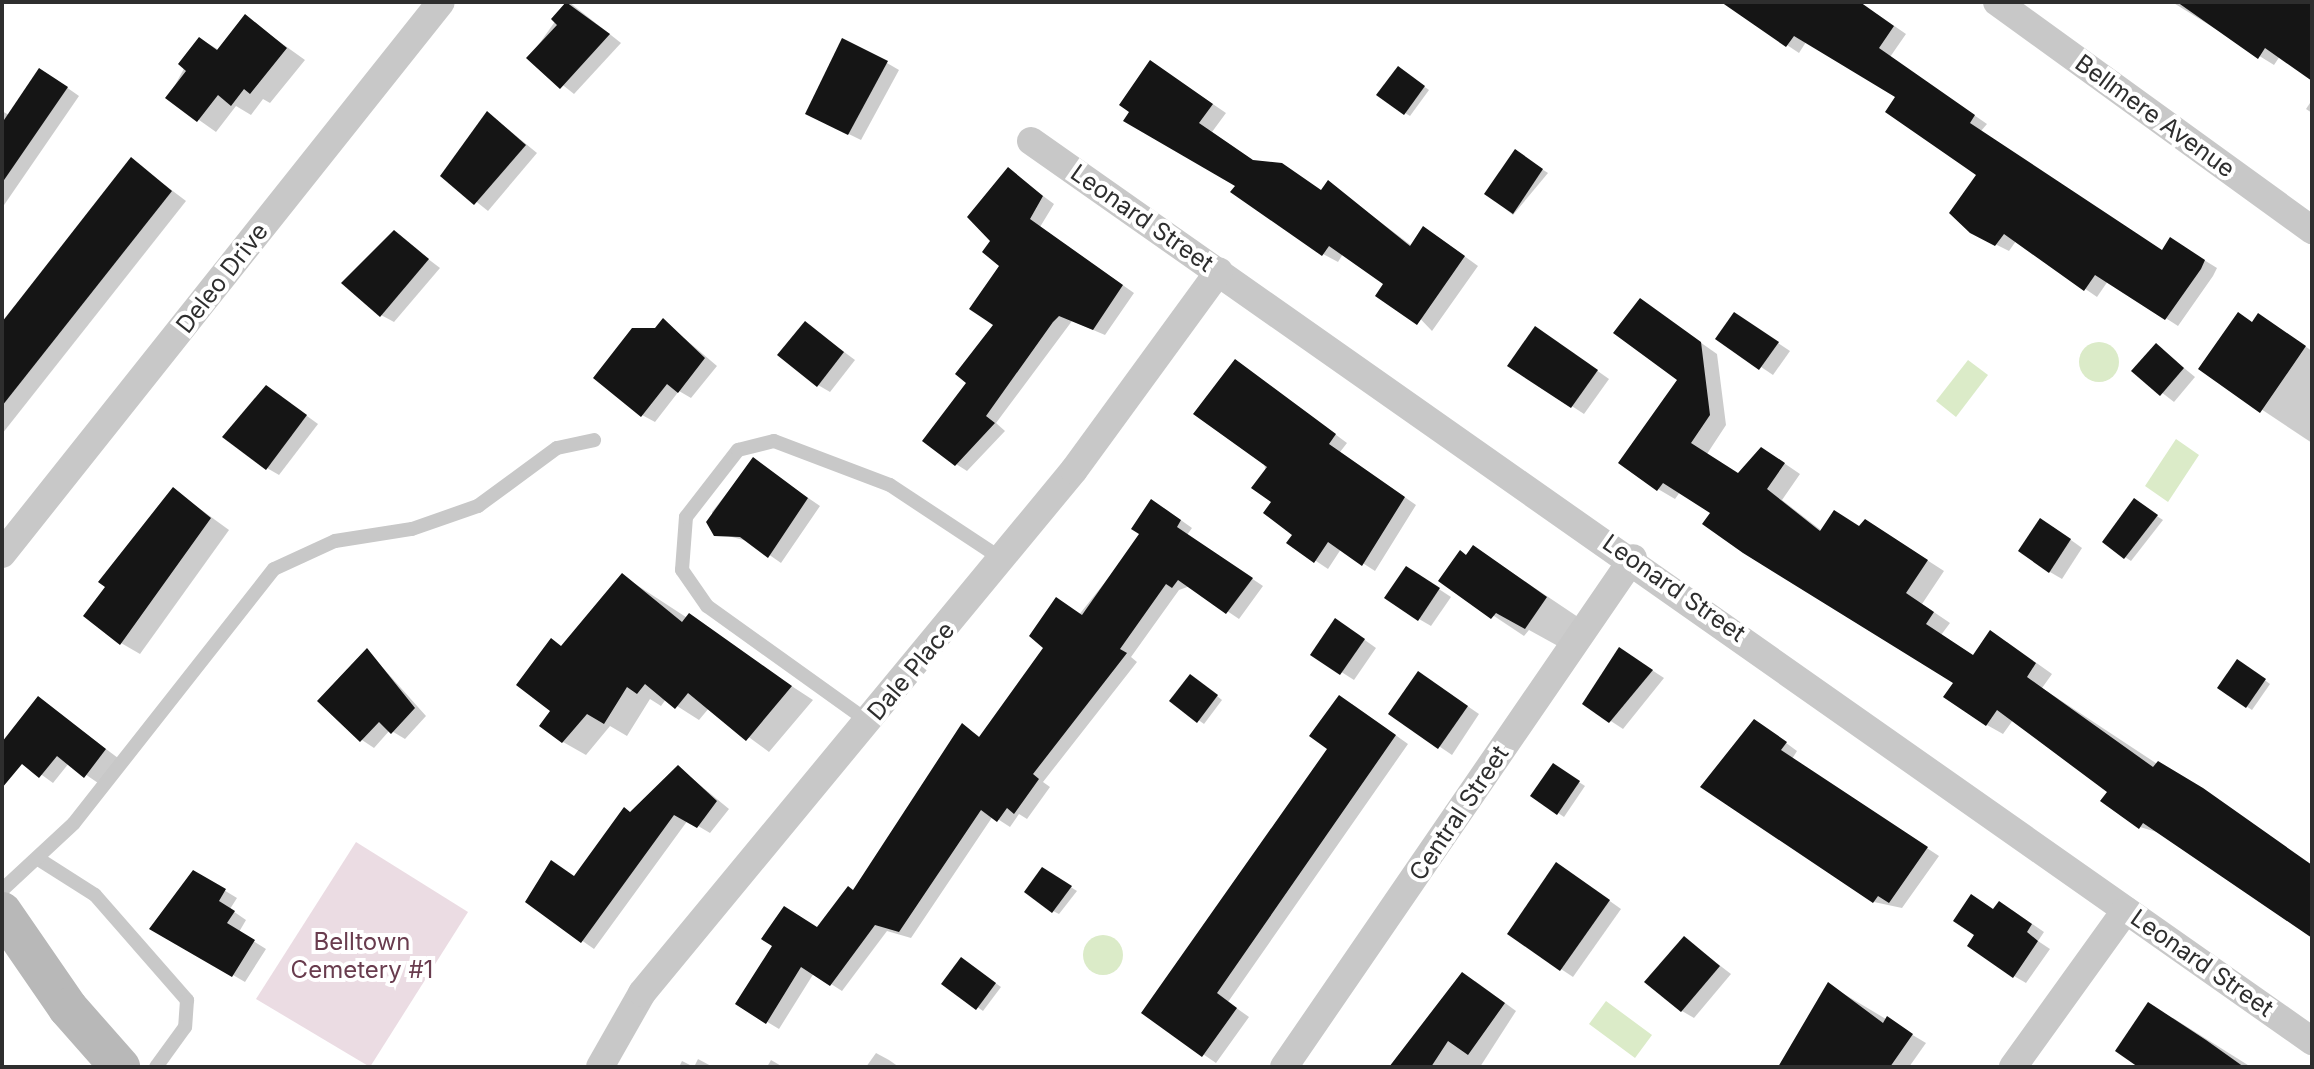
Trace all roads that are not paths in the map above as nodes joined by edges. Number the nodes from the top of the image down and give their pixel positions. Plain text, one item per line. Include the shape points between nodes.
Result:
1 (441, 2) edge
2 (1997, 2) edge
3 (1031, 141) dead end
4 (2312, 230) edge
5 (1219, 271) junction
6 (594, 440) dead end
7 (2, 554) edge
8 (1633, 558) junction
9 (1002, 559) junction
10 (869, 722) junction
11 (40, 860) junction
12 (2126, 910) junction
13 (4, 916) edge
14 (2312, 1041) edge
15 (120, 1067) edge
16 (156, 1067) edge
17 (600, 1067) edge
18 (1284, 1067) edge
19 (2013, 1067) edge

1 - 7 street, Deleo Drive
2 - 4 street, Bellmere Avenue
3 - 5 street, Leonard Street
5 - 8 street, Leonard Street
5 - 9 street, Dale Place
6 - 11 lane via 557,448 478,506 412,529 335,541 274,569
8 - 12 street, Leonard Street
8 - 18 street, Central Street
9 - 10 street, Dale Place
9 - 10 lane via 890,485 774,441 738,450 686,517 682,570 707,606
10 - 17 street, Dale Place via 642,993
11 - 13 lane
11 - 16 lane via 95,895 121,934 187,1000 185,1027
12 - 14 street, Leonard Street
12 - 19 street
13 - 15 street

